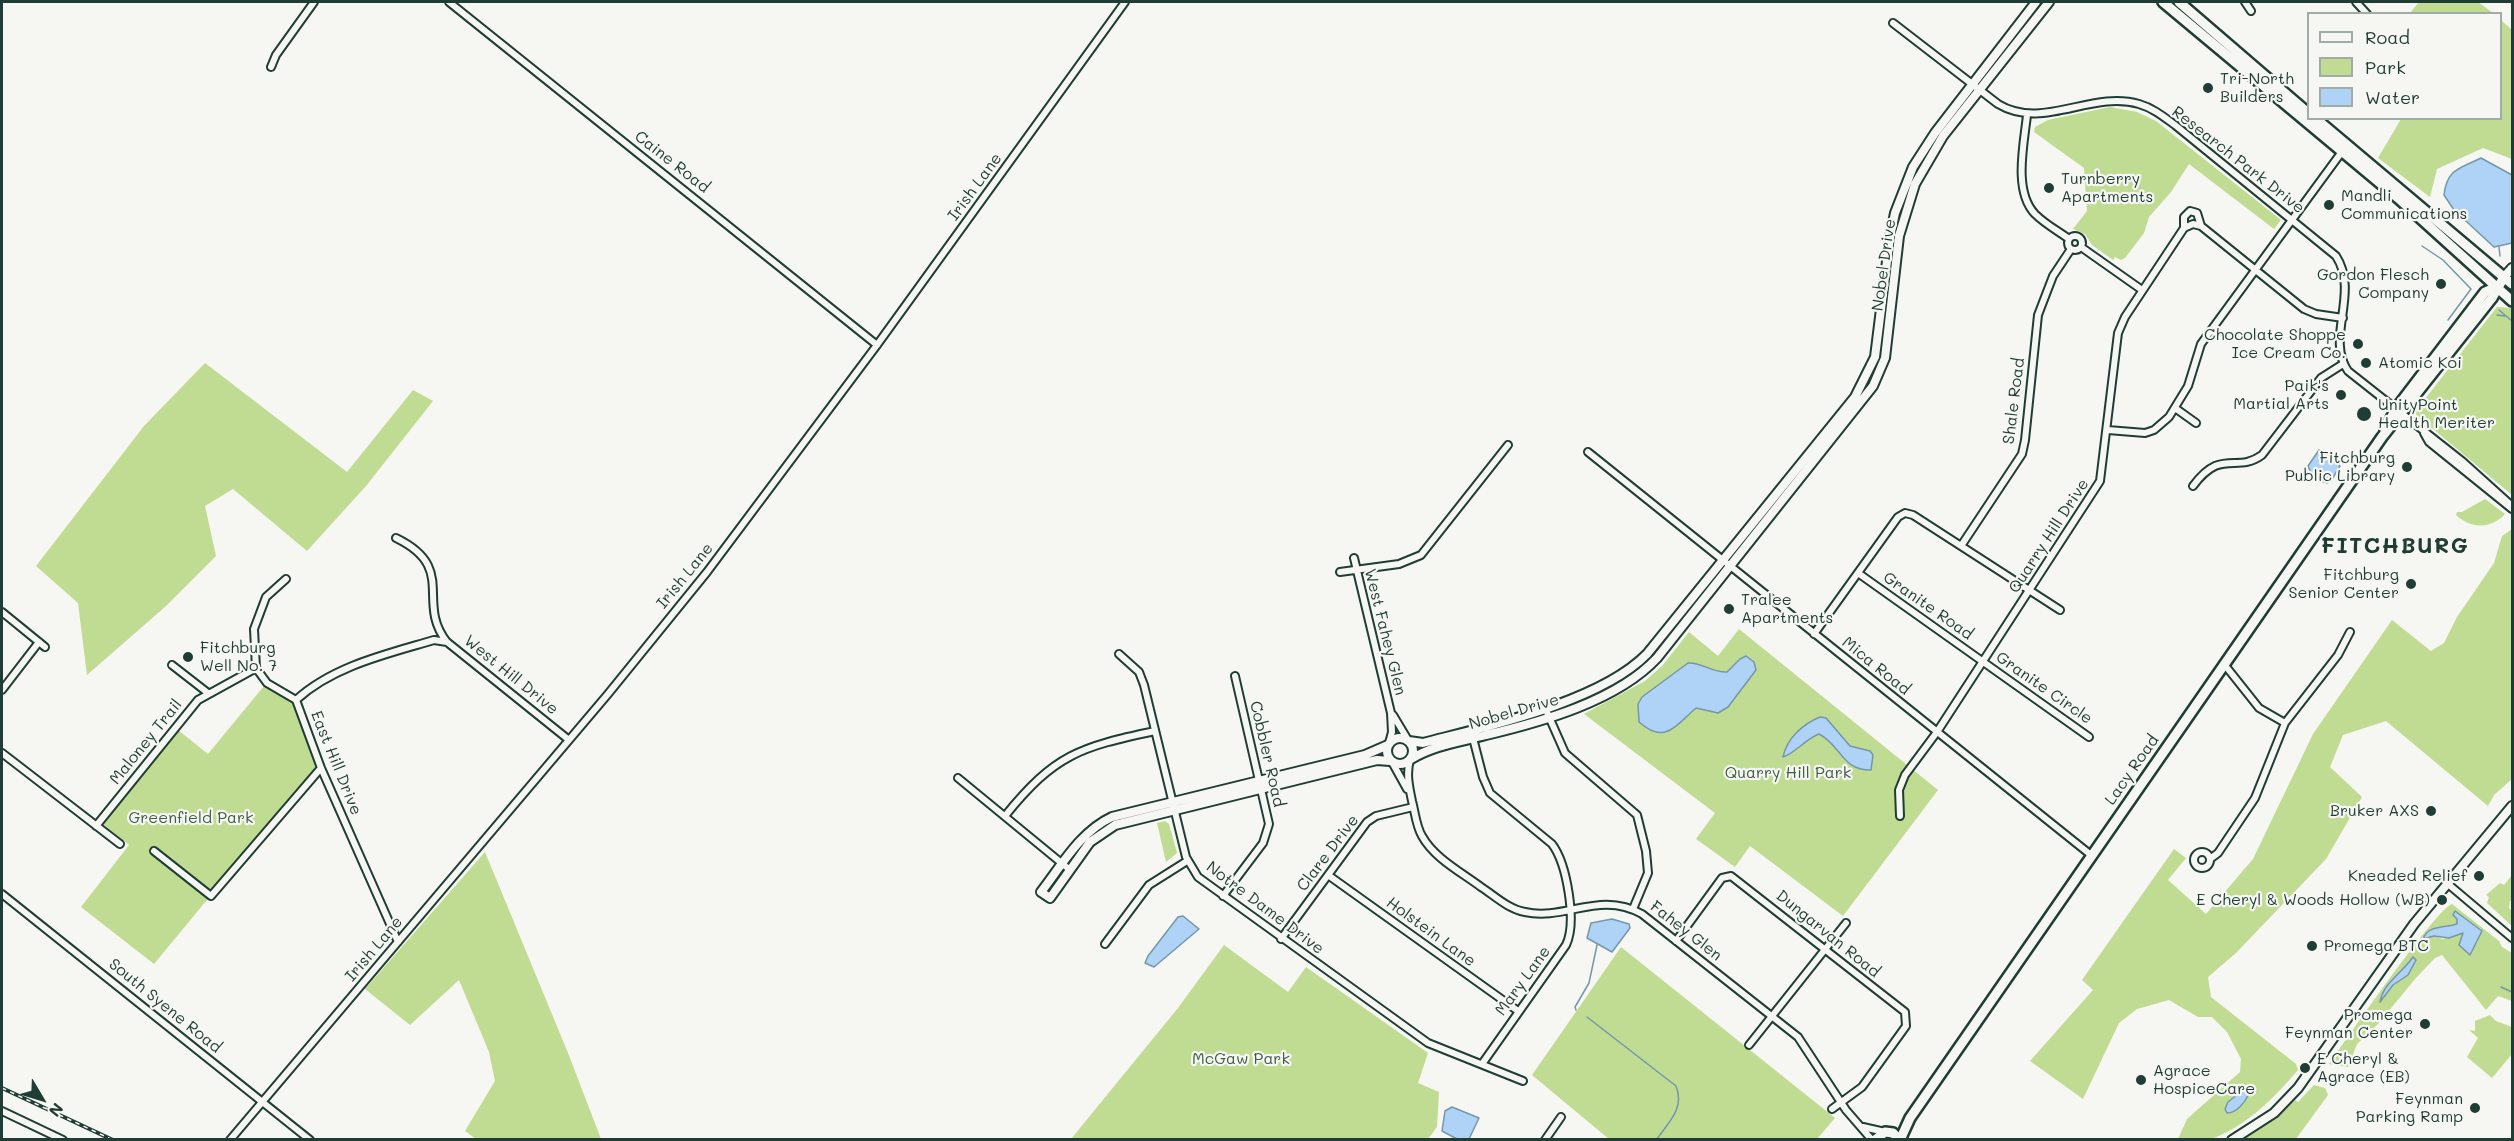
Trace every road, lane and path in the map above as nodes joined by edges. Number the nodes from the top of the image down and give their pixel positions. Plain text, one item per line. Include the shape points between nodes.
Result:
1 (314, 2) edge
2 (449, 2) edge
3 (1125, 2) edge
4 (2036, 2) edge
5 (2049, 2) edge
6 (2163, 2) edge
7 (2179, 2) edge
8 (2245, 2) edge
9 (2251, 11) dead end
10 (1893, 23) dead end
11 (271, 67) dead end
12 (1973, 85) junction
13 (1980, 90) junction
14 (2307, 112) edge
15 (2027, 115) junction
16 (2317, 120) edge
17 (2341, 153) junction
18 (2292, 220) junction
19 (2201, 226) junction
20 (2184, 228) junction
21 (2069, 239) junction
22 (2081, 247) junction
23 (2071, 249) junction
24 (2512, 268) edge
25 (2255, 270) junction
26 (2504, 277) junction
27 (2512, 284) edge
28 (2496, 287) junction
29 (2142, 290) junction
30 (2512, 301) edge
31 (2343, 318) junction
32 (877, 345) junction
33 (2343, 364) junction
34 (2175, 408) junction
35 (2398, 412) junction
36 (2196, 423) dead end
37 (2108, 430) junction
38 (1508, 445) dead end
39 (1588, 452) dead end
40 (2193, 486) dead end
41 (1774, 504) junction
42 (2512, 507) edge
43 (396, 538) dead end
44 (1961, 546) junction
45 (1353, 558) dead end
46 (1726, 564) junction
47 (1356, 570) junction
48 (1340, 572) dead end
49 (1858, 573) junction
50 (286, 579) dead end
51 (2030, 591) junction
52 (2060, 610) dead end
53 (2, 612) edge
54 (2349, 632) dead end
55 (1814, 634) junction
56 (39, 642) junction
57 (447, 642) junction
58 (45, 647) dead end
59 (1119, 654) dead end
60 (1644, 657) junction
61 (1983, 661) junction
62 (1651, 664) junction
63 (2224, 664) junction
64 (172, 665) dead end
65 (256, 668) junction
66 (1235, 676) dead end
67 (2, 690) edge
68 (208, 693) junction
69 (296, 700) junction
70 (1546, 710) junction
71 (1391, 713) junction
72 (1549, 719) junction
73 (2285, 723) junction
74 (1155, 731) junction
75 (1937, 732) junction
76 (2090, 737) dead end
77 (1473, 738) junction
78 (569, 740) junction
79 (1409, 741) junction
80 (1389, 744) junction
81 (2, 753) edge
82 (1411, 760) junction
83 (1391, 761) junction
84 (321, 768) junction
85 (1310, 768) junction
86 (958, 778) dead end
87 (1312, 778) junction
88 (1260, 780) junction
89 (1262, 790) junction
90 (1410, 795) junction
91 (1173, 801) junction
92 (2512, 806) edge
93 (1413, 807) junction
94 (1175, 811) junction
95 (1005, 816) junction
96 (1900, 816) dead end
97 (1112, 817) junction
98 (1115, 825) junction
99 (96, 826) junction
100 (120, 844) dead end
101 (154, 851) dead end
102 (2091, 855) junction
103 (2210, 859) dead end
104 (1187, 861) junction
105 (1062, 864) junction
106 (1070, 870) junction
107 (1328, 874) junction
108 (2448, 884) junction
109 (2, 894) edge
110 (1223, 896) junction
111 (1570, 909) junction
112 (1633, 909) junction
113 (1846, 922) dead end
114 (2512, 938) edge
115 (1281, 939) junction
116 (1676, 941) junction
117 (398, 942) junction
118 (1105, 944) dead end
119 (1825, 949) junction
120 (1518, 1011) junction
121 (1772, 1015) junction
122 (1749, 1045) dead end
123 (1482, 1064) junction
124 (1523, 1081) dead end
125 (262, 1102) junction
126 (1841, 1102) junction
127 (1832, 1109) dead end
128 (2, 1110) edge
129 (1561, 1117) dead end
130 (1908, 1120) junction
131 (1863, 1127) junction
132 (1888, 1132) junction
133 (63, 1140) edge
134 (230, 1140) edge
135 (310, 1140) edge
136 (1545, 1140) edge
137 (1873, 1140) edge
138 (1899, 1140) edge
139 (2232, 1140) edge

1 - 11 street
2 - 32 street, Caine Road
3 - 32 street, Irish Lane
4 - 12 street, Nobel Drive
5 - 13 street, Nobel Drive
6 - 17 main road
7 - 14 main road
8 - 9 street
10 - 12 street
12 - 13 street
12 - 41 street, Nobel Drive via 1929,140 1913,167 1895,213 1877,344 1868,375
13 - 15 street via 2006,109
13 - 41 street, Nobel Drive via 1943,136 1909,201 1899,236 1887,345 1877,377 1864,399
15 - 18 street, Research Park Drive via 2108,101 2149,108
15 - 21 street via 2025,199 2035,214
16 - 26 main road
17 - 18 street
17 - 28 main road via 2398,198
18 - 25 street
18 - 31 street, Research Park Drive via 2341,265 2346,289
19 - 20 street
19 - 20 street, Quarry Hill Drive via 2197,213 2190,211 2184,216
19 - 25 street
20 - 29 street, Quarry Hill Drive
21 - 22 street via 2080,238
21 - 23 street
22 - 23 street
22 - 29 street
23 - 44 street, Shale Road via 2053,276 2038,315 2022,454
24 - 26 street, Lacy Road
25 - 31 street via 2304,309
25 - 34 street via 2200,344 2188,386
26 - 27 main road
26 - 28 main road, Lacy Road
28 - 30 main road
28 - 35 main road, Lacy Road via 2485,292
29 - 37 street, Quarry Hill Drive via 2118,333
31 - 33 street, Research Park Drive
32 - 78 street, Irish Lane via 707,572
33 - 35 street
33 - 40 street via 2321,378 2262,454 2210,467
34 - 36 street
34 - 37 street via 2163,424 2145,433
35 - 42 street via 2429,442
35 - 63 main road, Lacy Road
37 - 51 street, Quarry Hill Drive via 2100,482
38 - 47 street via 1421,555 1399,564
39 - 46 street, Mica Road
41 - 46 street, Nobel Drive
43 - 57 street, West Hill Drive via 419,551 429,564 437,621
44 - 49 street via 1905,513 1898,517
44 - 51 street
45 - 47 street, West Fahey Glen
46 - 55 street, Mica Road
46 - 60 street, Nobel Drive
46 - 62 street, Nobel Drive
47 - 48 street
47 - 71 street, West Fahey Glen
49 - 55 street
49 - 61 street, Granite Road
50 - 65 street via 266,597 254,630
51 - 52 street
51 - 61 street, Quarry Hill Drive
53 - 56 street
54 - 73 street via 2338,654
55 - 75 street, Mica Road
56 - 58 street
56 - 67 street
57 - 69 street via 434,640 342,671
57 - 78 street, West Hill Drive
59 - 74 street, Notre Dame Drive via 1142,678
60 - 62 street
60 - 70 street, Nobel Drive via 1619,677
61 - 75 street, Quarry Hill Drive
61 - 76 street, Granite Circle
62 - 72 street, Nobel Drive via 1618,688
63 - 73 street via 2259,708
63 - 102 main road, Lacy Road
64 - 68 street
65 - 68 street, Maloney Trail
65 - 69 street, East Hill Drive via 267,683
66 - 88 street, Cobbler Road
68 - 99 street, Maloney Trail via 188,710
69 - 84 street, East Hill Drive
70 - 72 street
70 - 79 street, Nobel Drive via 1423,743
71 - 79 street, Fahey Glen
71 - 80 street, Fahey Glen
72 - 77 street, Nobel Drive
72 - 112 street via 1565,753 1637,815 1648,873
73 - 103 street via 2255,798
74 - 91 street, Notre Dame Drive
74 - 95 street via 1102,742 1066,756 1029,787
75 - 96 street, Quarry Hill Drive via 1905,775 1899,790
75 - 102 street, Mica Road
77 - 82 street, Nobel Drive via 1434,747
77 - 111 street, Mary Lane via 1490,792 1555,849 1561,860
78 - 117 street, Irish Lane
79 - 80 street, Nobel Drive via 1399,738
79 - 82 street, Fahey Glen via 1413,747
80 - 83 street, Fahey Glen via 1386,751
80 - 85 street, Nobel Drive via 1365,755
81 - 99 street
82 - 83 street, Nobel Drive via 1400,765
82 - 90 street, Fahey Glen
83 - 87 street, Nobel Drive via 1377,760
83 - 90 street, Fahey Glen
84 - 101 street via 211,896
84 - 117 street, East Hill Drive
85 - 87 street
85 - 88 street, Nobel Drive
86 - 95 street
87 - 89 street, Nobel Drive
88 - 89 street, Cobbler Road
88 - 91 street, Nobel Drive
89 - 94 street, Nobel Drive
89 - 110 street, Cobbler Road via 1269,820 1266,838
90 - 93 street, Fahey Glen
91 - 94 street, Notre Dame Drive
91 - 97 street, Nobel Drive
92 - 108 street
93 - 107 street, Clare Drive via 1371,819
93 - 111 street, Fahey Glen via 1428,845 1505,904 1534,914
94 - 98 street, Nobel Drive
94 - 104 street, Notre Dame Drive
95 - 105 street
97 - 98 street
97 - 105 street, Nobel Drive via 1093,827
98 - 106 street, Nobel Drive via 1090,842
99 - 100 street
102 - 130 main road, Lacy Road
104 - 110 street, Notre Dame Drive via 1198,877
104 - 118 street via 1149,885
105 - 106 street
105 - 106 street, Nobel Drive via 1041,892 1050,898
107 - 115 street, Clare Drive
107 - 120 street, Holstein Lane
108 - 114 street
108 - 139 street via 2410,929 2298,1088 2274,1113
109 - 125 street, South Syene Road
110 - 115 street, Notre Dame Drive
111 - 112 street, Fahey Glen via 1609,904
111 - 120 street, Mary Lane via 1572,926 1566,945
112 - 116 street, Fahey Glen
113 - 119 street
115 - 123 street, Notre Dame Drive via 1428,1043
116 - 119 street, Dungarvan Road via 1727,876 1737,878
116 - 121 street, Fahey Glen
117 - 125 street, Irish Lane
119 - 121 street
119 - 126 street, Dungarvan Road via 1905,1012 1907,1019 1906,1026 1862,1087
120 - 123 street, Mary Lane
121 - 122 street
121 - 126 street, Fahey Glen via 1808,1048
123 - 124 street, Notre Dame Drive
125 - 134 street, Irish Lane
125 - 135 street, South Syene Road
126 - 127 street
126 - 131 street, Fahey Glen
128 - 133 street
129 - 136 street
130 - 132 main road, Lacy Road
130 - 138 main road, Lacy Road
131 - 132 street
131 - 137 street, Fahey Glen
132 - 137 main road, Lacy Road
132 - 138 main road

